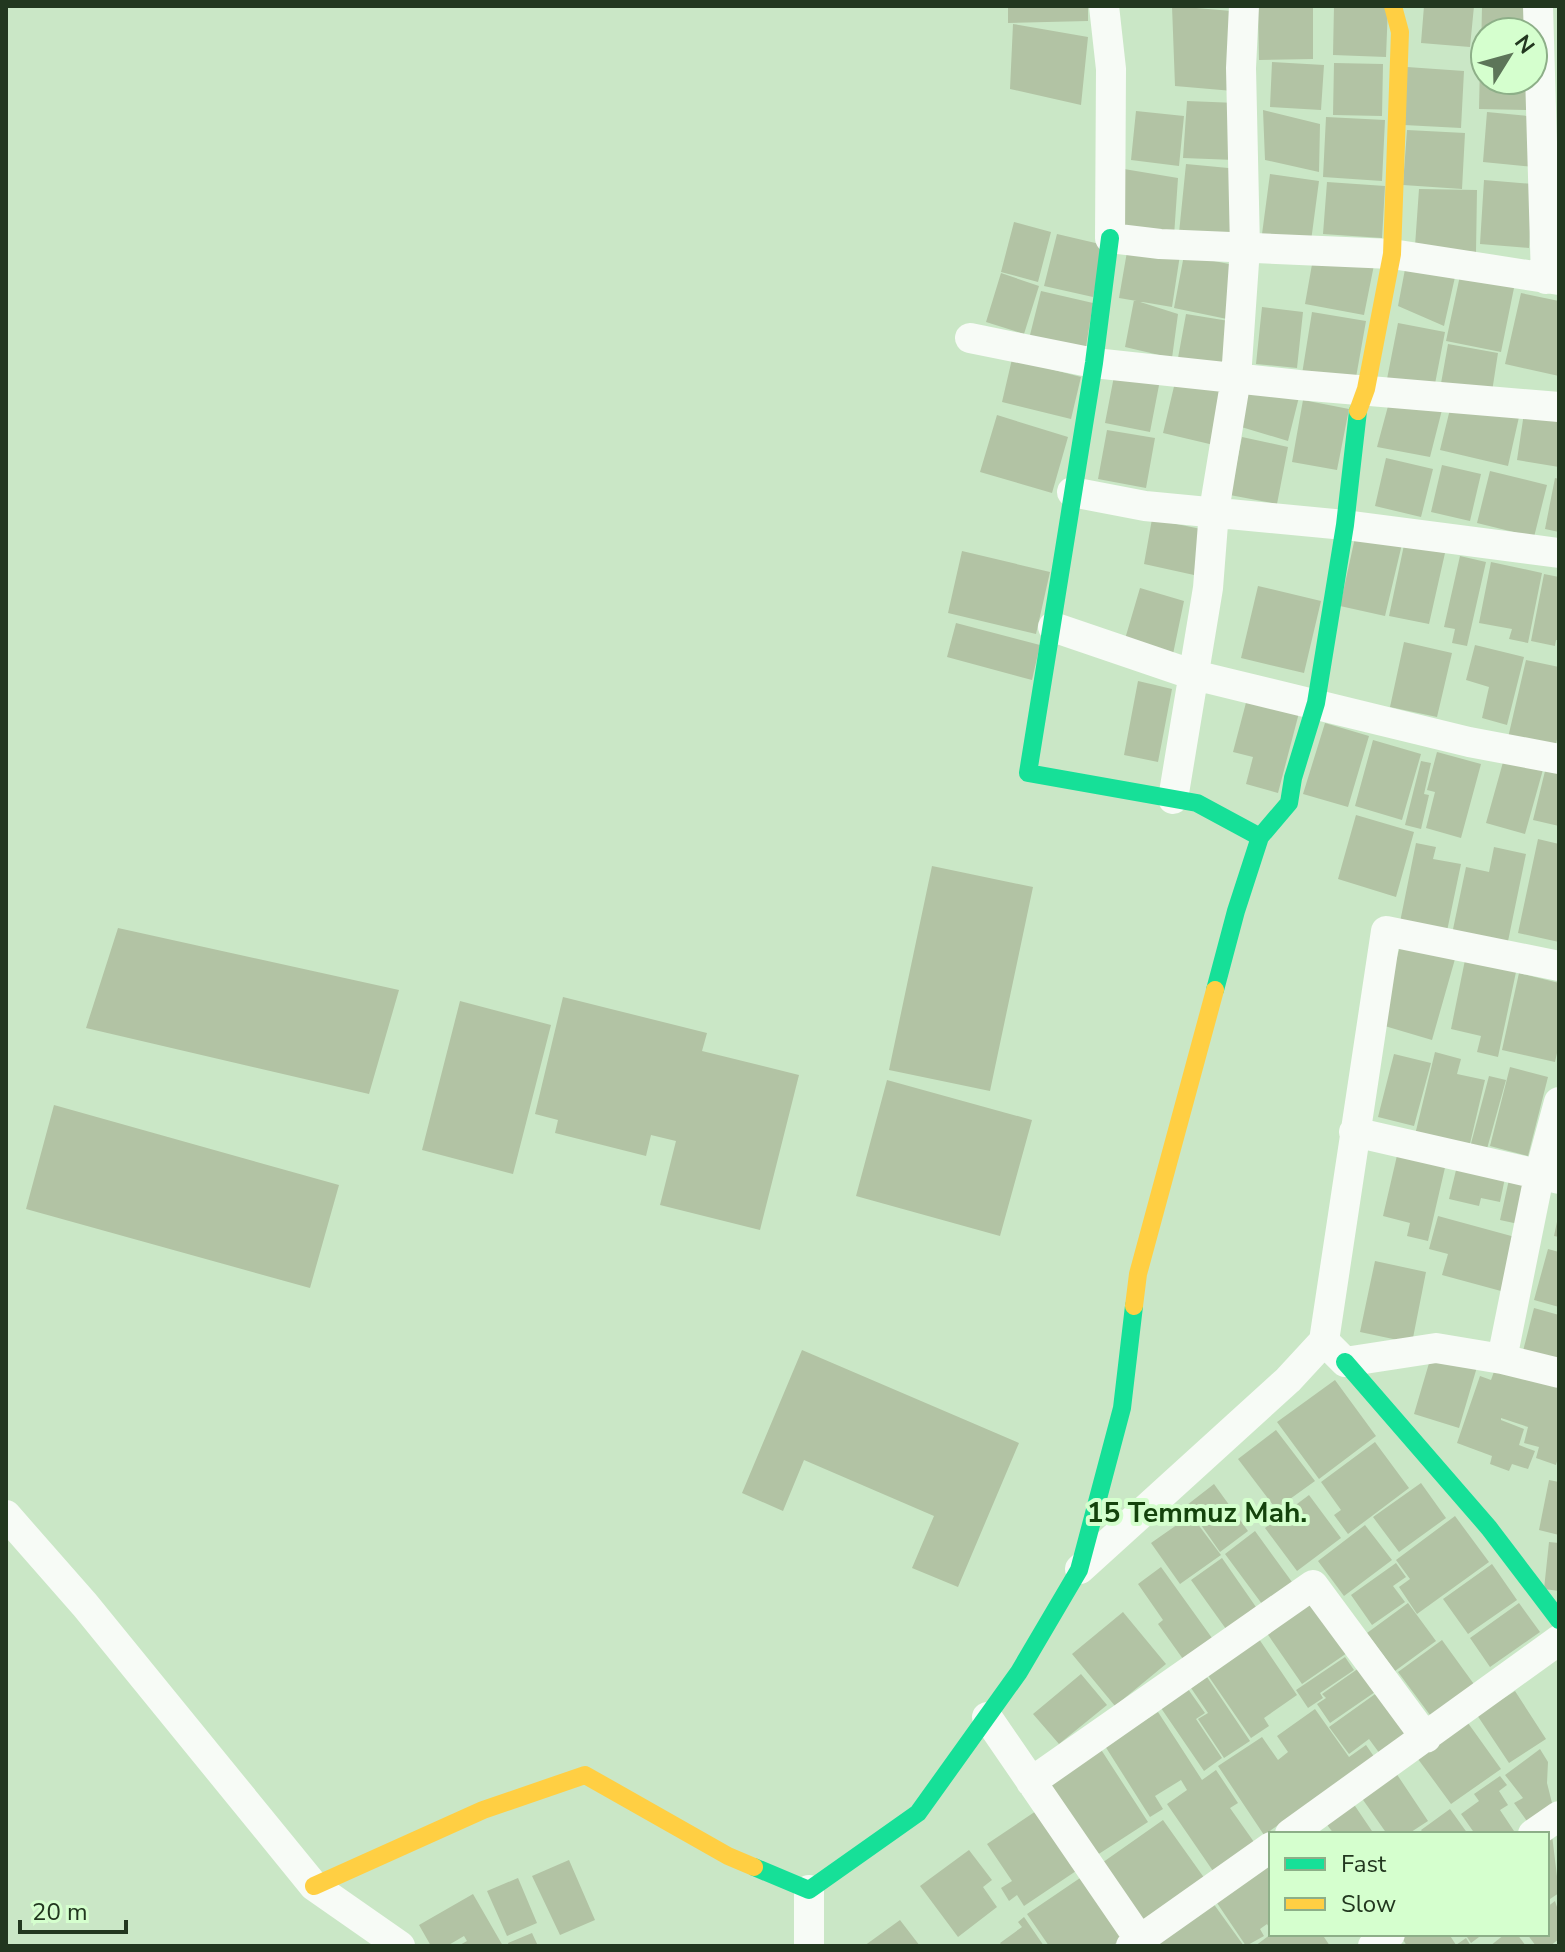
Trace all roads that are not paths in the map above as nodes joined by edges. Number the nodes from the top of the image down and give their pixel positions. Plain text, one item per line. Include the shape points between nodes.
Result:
1 (1104, 6) edge
2 (1244, 6) edge
3 (1393, 6) edge
4 (1538, 6) edge
5 (1110, 238) junction
6 (1245, 248) junction
7 (1392, 254) junction
8 (1552, 279) edge
9 (970, 338) dead end
10 (1094, 363) junction
11 (1236, 378) junction
12 (1366, 389) junction
13 (1559, 407) edge
14 (1072, 492) junction
15 (1214, 511) junction
16 (1345, 525) junction
17 (1559, 553) edge
18 (1053, 627) junction
19 (1194, 675) junction
20 (1316, 703) junction
21 (1559, 759) edge
22 (1173, 799) junction
23 (1260, 837) junction
24 (1559, 966) edge
25 (1559, 1102) edge
26 (1354, 1132) junction
27 (1549, 1177) edge
28 (1324, 1341) junction
29 (1502, 1359) junction
30 (1345, 1362) junction
31 (1559, 1373) edge
32 (6, 1515) edge
33 (1079, 1570) junction
34 (1559, 1620) edge
35 (1559, 1640) edge
36 (987, 1717) junction
37 (1426, 1738) junction
38 (1031, 1782) junction
39 (1559, 1816) edge
40 (1293, 1832) edge
41 (1536, 1832) edge
42 (1269, 1848) edge
43 (314, 1886) junction
44 (809, 1890) junction
45 (1138, 1944) edge
46 (400, 1946) edge
47 (809, 1946) edge

1 - 5 street via 1111,69
2 - 6 street
3 - 7 street via 1400,32
4 - 8 street
5 - 6 street
5 - 10 street
6 - 7 street
6 - 11 street
7 - 8 street
7 - 12 street
9 - 10 street
10 - 11 street
10 - 14 street
11 - 12 street
11 - 15 street
12 - 13 street
12 - 16 street via 1356,417
14 - 15 street via 1145,506
14 - 18 street
15 - 16 street
15 - 19 street
16 - 17 street
16 - 20 street
18 - 19 street
18 - 22 street via 1028,773
19 - 20 street
19 - 22 street
20 - 21 street
20 - 23 street via 1289,803
22 - 23 street via 1197,803
23 - 33 street via 1138,1274 1122,1408
24 - 26 street via 1386,931
25 - 27 street
26 - 27 street
26 - 28 street
27 - 29 street
28 - 30 street
28 - 33 street
29 - 30 street via 1436,1348
29 - 31 street
30 - 34 street via 1489,1528
32 - 43 street
33 - 36 street
35 - 37 street
36 - 38 street
36 - 44 street via 918,1813
37 - 38 street via 1313,1585
37 - 40 street
38 - 45 street
39 - 41 street
42 - 45 street
43 - 44 street via 483,1810 585,1775 728,1856
43 - 46 street
44 - 47 street

